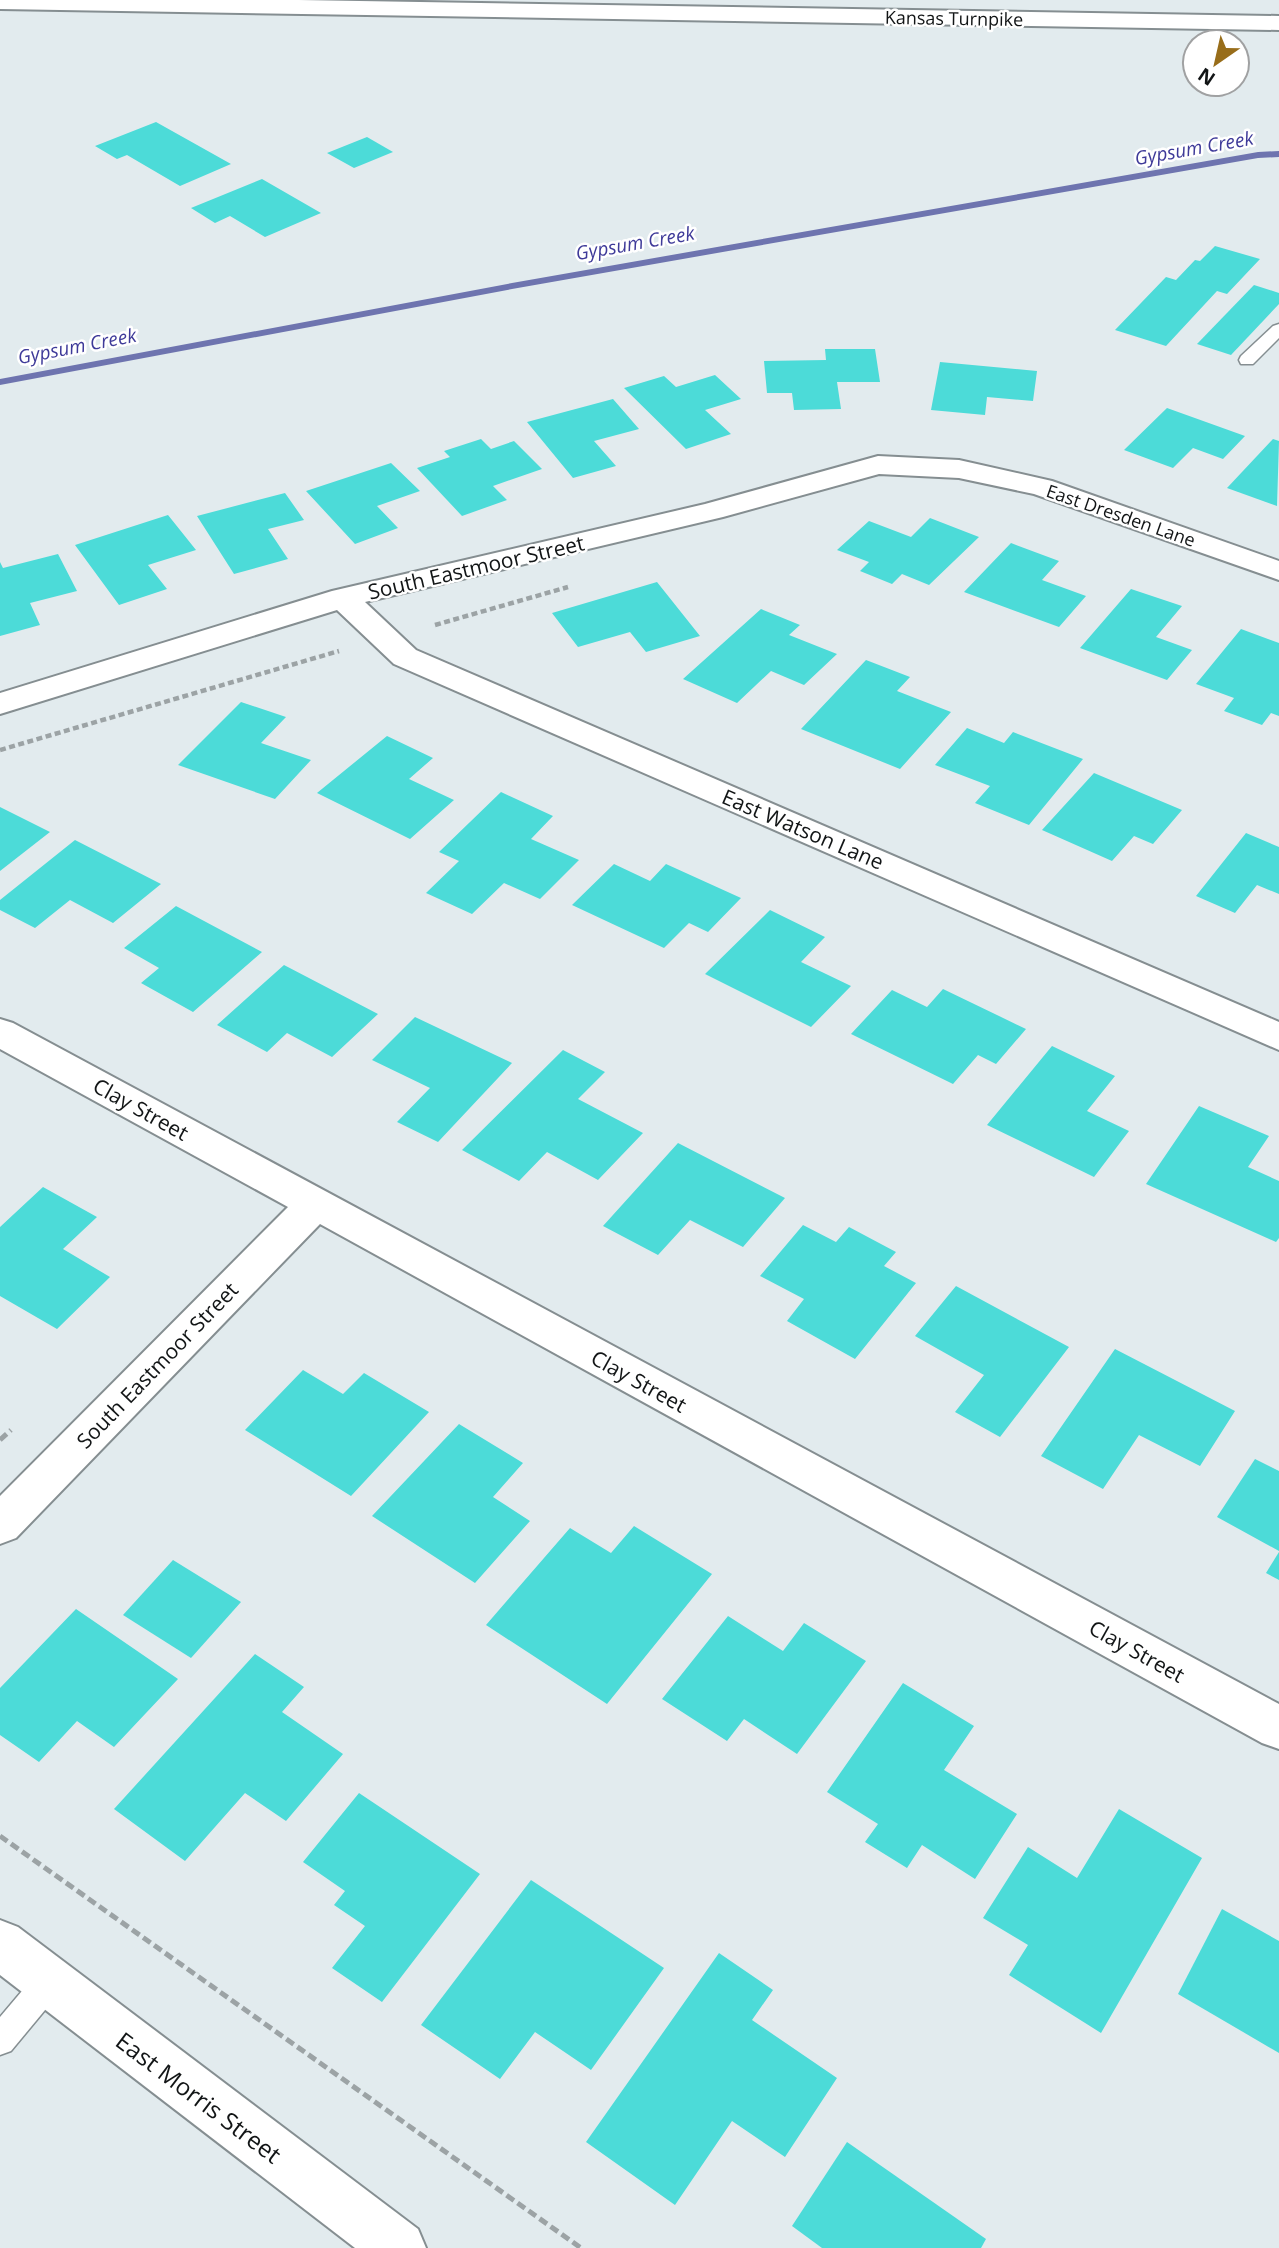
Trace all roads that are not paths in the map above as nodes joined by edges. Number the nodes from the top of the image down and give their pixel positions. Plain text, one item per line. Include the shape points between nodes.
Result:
1 (0, 2) edge
2 (1279, 23) edge
3 (1279, 328) edge
4 (1247, 360) dead end
5 (959, 469) joint
6 (1279, 571) edge
7 (343, 598) junction
8 (0, 704) edge
9 (0, 1032) edge
10 (1279, 1037) edge
11 (315, 1204) junction
12 (0, 1525) edge
13 (1279, 1728) edge
14 (0, 1944) edge
15 (49, 1982) junction
16 (0, 2040) edge
17 (399, 2248) edge

1 - 2 main road, Kansas Turnpike
3 - 4 lane
5 - 6 main road, East Dresden Lane via 1042,486
5 - 7 main road, South Eastmoor Street via 878,465 712,511
7 - 8 main road, South Eastmoor Street
7 - 10 main road, East Watson Lane via 405,657
9 - 11 main road, Clay Street
11 - 12 main road, South Eastmoor Street
11 - 13 main road, Clay Street
14 - 15 main road, East Morris Street
15 - 16 lane
15 - 17 main road, East Morris Street

